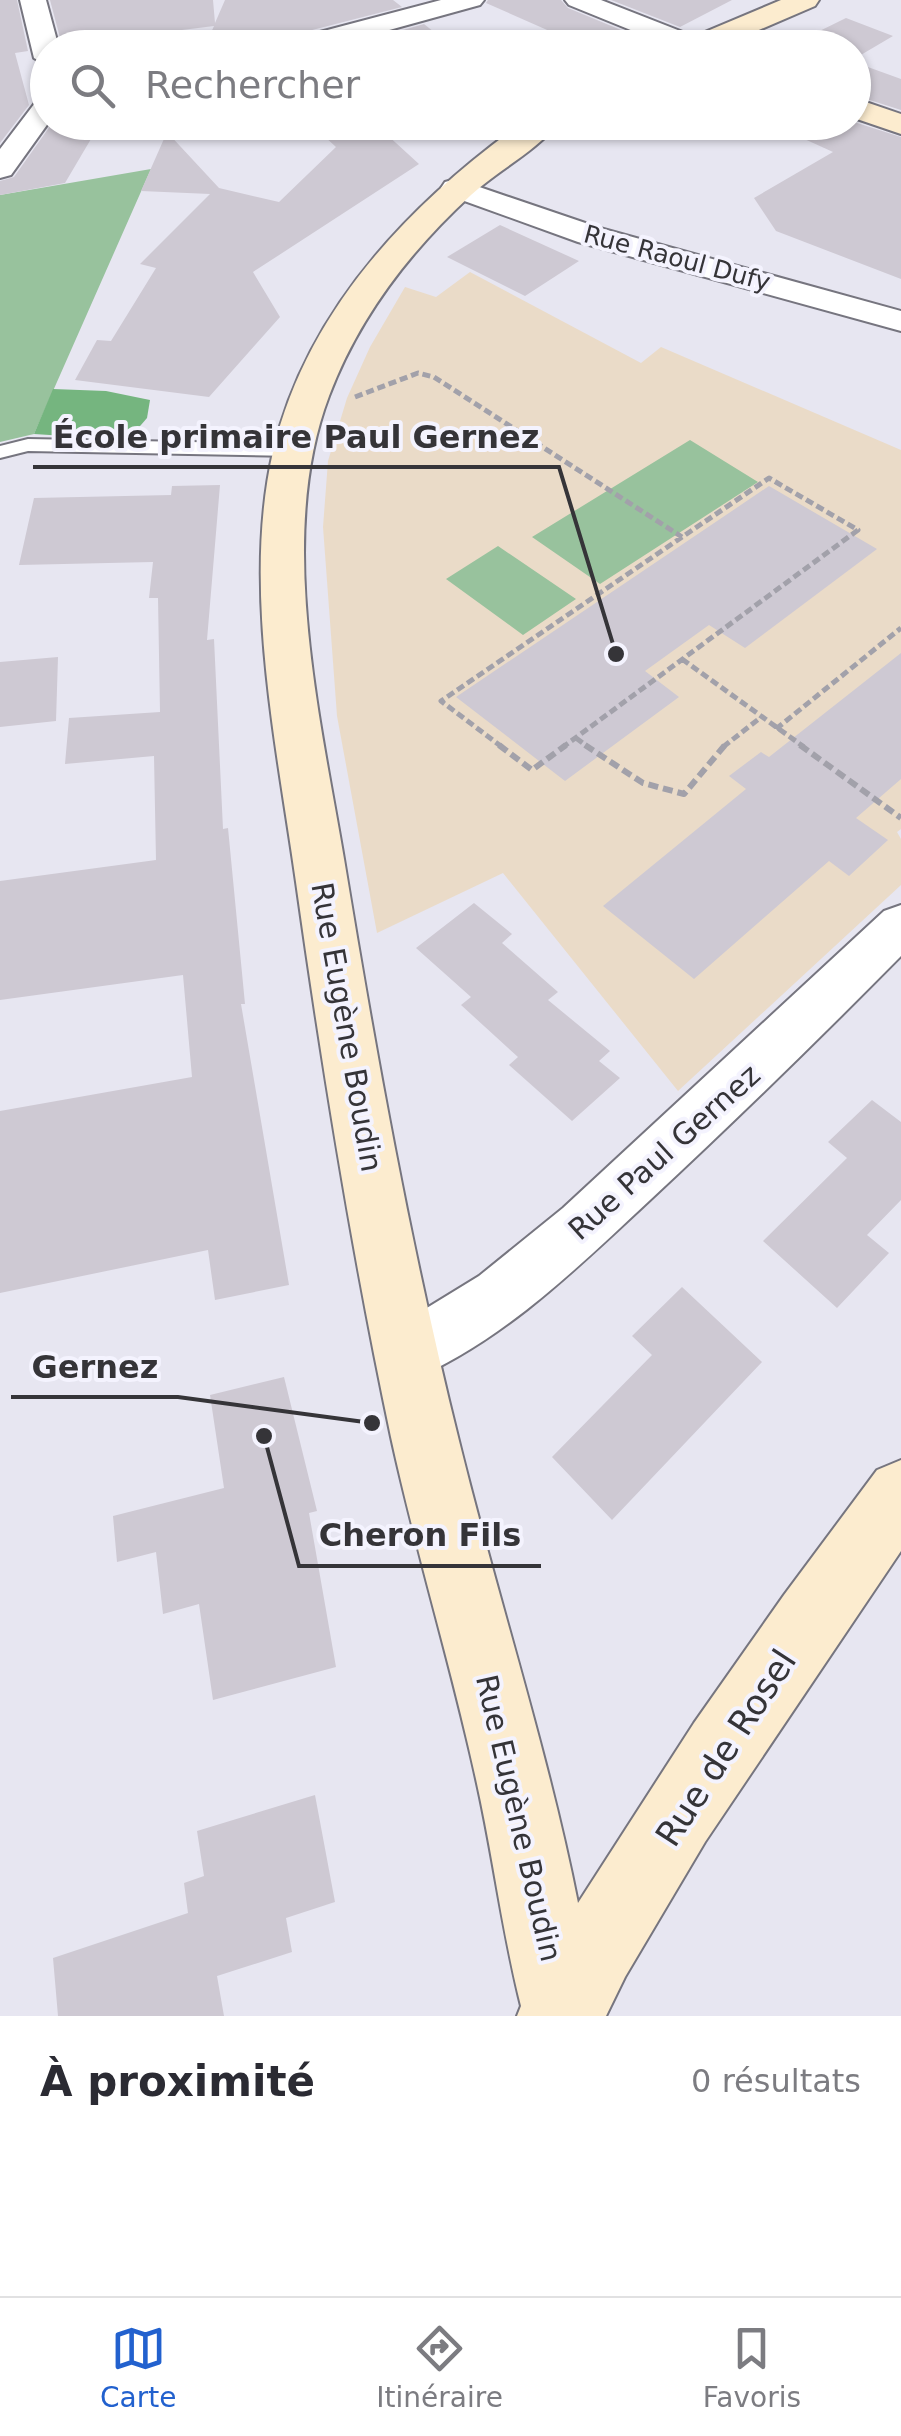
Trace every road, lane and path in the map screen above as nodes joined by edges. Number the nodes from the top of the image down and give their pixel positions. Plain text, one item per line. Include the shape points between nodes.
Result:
1 (33, 0) edge
2 (471, 0) edge
3 (578, 0) edge
4 (805, 0) edge
5 (41, 30) edge
6 (358, 30) edge
7 (653, 30) edge
8 (728, 30) edge
9 (871, 114) edge
10 (901, 126) edge
11 (30, 129) edge
12 (520, 140) edge
13 (0, 169) edge
14 (456, 188) junction
15 (901, 320) edge
16 (347, 398) dead end
17 (294, 450) junction
18 (0, 452) edge
19 (682, 537) junction
20 (901, 628) edge
21 (682, 660) junction
22 (760, 718) junction
23 (776, 729) junction
24 (576, 738) junction
25 (901, 818) edge
26 (901, 925) edge
27 (407, 1353) junction
28 (901, 1494) edge
29 (562, 2013) edge

1 - 5 street
2 - 6 street
3 - 7 street
4 - 8 street
9 - 10 street
11 - 13 street
12 - 14 street, Rue Eugène Boudin
14 - 15 street, Rue Raoul Dufy via 589,235
14 - 17 street, Rue Eugène Boudin via 392,255 330,348
16 - 19 path via 418,373 434,377
17 - 18 lane via 28,446
17 - 27 street, Rue Eugène Boudin via 284,514 297,720 344,1034
19 - 21 path via 769,478 858,530
19 - 24 path via 442,700 532,770
20 - 23 path
21 - 22 path
21 - 24 path
22 - 23 path
22 - 24 path via 727,742 684,794 672,795 615,767
23 - 25 path
26 - 27 street, Rue Paul Gernez via 770,1056 524,1280 456,1329
27 - 29 street, Rue Eugène Boudin via 514,1779
28 - 29 street, Rue de Rosel via 682,1812

